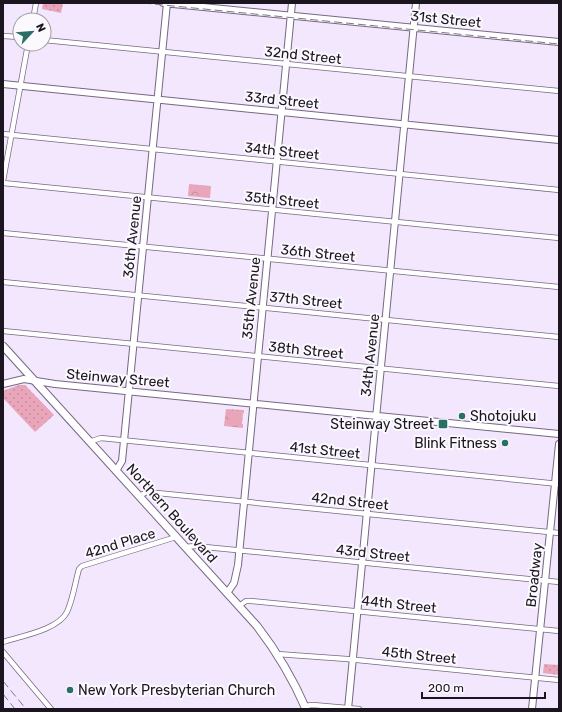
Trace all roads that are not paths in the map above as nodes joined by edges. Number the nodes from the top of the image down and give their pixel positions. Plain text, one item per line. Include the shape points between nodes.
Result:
1 (163, 3) edge
2 (167, 3) edge
3 (292, 3) edge
4 (416, 3) edge
5 (291, 15) junction
6 (414, 28) junction
7 (52, 41) edge
8 (559, 42) edge
9 (26, 52) edge
10 (162, 52) junction
11 (286, 64) junction
12 (409, 76) junction
13 (3, 84) edge
14 (20, 86) junction
15 (559, 92) edge
16 (158, 100) junction
17 (281, 112) junction
18 (405, 125) junction
19 (3, 134) edge
20 (12, 135) junction
21 (559, 140) edge
22 (153, 149) junction
23 (276, 161) junction
24 (400, 174) junction
25 (3, 182) edge
26 (559, 190) edge
27 (148, 197) junction
28 (272, 209) junction
29 (395, 222) junction
30 (3, 233) edge
31 (559, 238) edge
32 (144, 246) junction
33 (267, 259) junction
34 (390, 271) junction
35 (3, 282) edge
36 (559, 287) edge
37 (139, 295) junction
38 (262, 307) junction
39 (386, 320) junction
40 (3, 331) edge
41 (559, 337) edge
42 (134, 344) junction
43 (3, 346) edge
44 (258, 356) junction
45 (381, 368) junction
46 (34, 381) junction
47 (3, 384) edge
48 (559, 386) edge
49 (130, 391) junction
50 (253, 403) junction
51 (376, 416) junction
52 (559, 434) edge
53 (124, 441) junction
54 (89, 442) junction
55 (559, 444) edge
56 (248, 453) junction
57 (372, 465) junction
58 (116, 471) junction
59 (557, 484) edge
60 (139, 496) junction
61 (244, 502) junction
62 (367, 514) junction
63 (550, 532) junction
64 (559, 533) edge
65 (176, 537) junction
66 (185, 547) junction
67 (239, 550) junction
68 (362, 563) junction
69 (545, 581) junction
70 (559, 582) edge
71 (227, 593) junction
72 (239, 606) junction
73 (357, 611) junction
74 (540, 630) junction
75 (559, 631) edge
76 (3, 642) edge
77 (3, 652) edge
78 (277, 654) junction
79 (353, 659) junction
80 (536, 678) junction
81 (559, 680) edge
82 (305, 707) edge
83 (348, 708) edge
84 (51, 709) edge
85 (359, 709) edge
86 (532, 709) edge

1 - 2 street, 31st Street
2 - 5 street, 31st Street
2 - 10 street, 36th Avenue
3 - 5 street, 35th Avenue
4 - 6 street, 34th Avenue
5 - 6 street, 31st Street
5 - 11 street, 35th Avenue
6 - 8 street, 31st Street
6 - 12 street, 34th Avenue
7 - 10 street, 32nd Street
9 - 14 street
10 - 11 street, 32nd Street
10 - 16 street, 36th Avenue
11 - 12 street, 32nd Street
11 - 17 street, 35th Avenue
12 - 15 street, 32nd Street
12 - 18 street, 34th Avenue
13 - 14 street, 33rd Street
14 - 16 street, 33rd Street
14 - 20 street
16 - 17 street, 33rd Street
16 - 22 street, 36th Avenue
17 - 18 street, 33rd Street
17 - 23 street, 35th Avenue
18 - 21 street, 33rd Street
18 - 24 street, 34th Avenue
19 - 20 street, 34th Street
20 - 22 street, 34th Street
20 - 25 street
22 - 23 street, 34th Street
22 - 27 street, 36th Avenue
23 - 24 street, 34th Street
23 - 28 street, 35th Avenue
24 - 26 street, 34th Street
24 - 29 street, 34th Avenue
25 - 27 street, 35th Street
27 - 28 street, 35th Street
27 - 32 street, 36th Avenue
28 - 29 street, 35th Street
28 - 33 street, 35th Avenue
29 - 31 street, 35th Street
29 - 34 street, 34th Avenue
30 - 32 street, 36th Street
32 - 33 street, 36th Street
32 - 37 street, 36th Avenue
33 - 34 street, 36th Street
33 - 38 street, 35th Avenue
34 - 36 street, 36th Street
34 - 39 street, 34th Avenue
35 - 37 street, 37th Street
37 - 38 street, 37th Street
37 - 42 street, 36th Avenue
38 - 39 street, 37th Street
38 - 44 street, 35th Avenue
39 - 41 street, 37th Street
39 - 45 street, 34th Avenue
40 - 42 street, 38th Street
42 - 44 street, 38th Street
42 - 49 street, 36th Avenue
43 - 46 main road, Northern Boulevard
44 - 45 street, 38th Street
44 - 50 street, 35th Avenue
45 - 48 street, 38th Street
45 - 51 street, 34th Avenue
46 - 47 street, Steinway Street via 22,379
46 - 49 street, Steinway Street
46 - 54 main road, Northern Boulevard
49 - 50 street, Steinway Street
49 - 53 street, 36th Avenue
50 - 51 street, Steinway Street
50 - 56 street, 35th Avenue
51 - 52 street, Steinway Street
51 - 57 street, 34th Avenue
53 - 54 street, 41st Street via 101,438
53 - 56 street, 41st Street
53 - 58 street, 36th Avenue via 122,461
54 - 58 main road, Northern Boulevard
55 - 59 street, Broadway
56 - 57 street, 41st Street
56 - 61 street, 35th Avenue
57 - 59 street, 41st Street
57 - 62 street, 34th Avenue
58 - 60 main road, Northern Boulevard
59 - 63 street, Broadway
60 - 61 street, 42nd Street via 147,492
60 - 65 main road, Northern Boulevard
61 - 62 street, 42nd Street
61 - 67 street, 35th Avenue
62 - 63 street, 42nd Street
62 - 68 street, 34th Avenue
63 - 64 street, 42nd Street
63 - 69 street, Broadway
65 - 66 main road, Northern Boulevard
65 - 76 street, 42nd Place via 84,565 79,569 69,607 61,620 49,627
66 - 67 street, 43rd Street
66 - 71 main road, Northern Boulevard
67 - 68 street, 43rd Street
67 - 71 street, 35th Avenue via 234,583
68 - 69 street, 43rd Street
68 - 73 street, 34th Avenue
69 - 70 street, 43rd Street
69 - 74 street, Broadway
71 - 72 main road, Northern Boulevard
72 - 73 street, 44th Street via 248,600
72 - 78 main road, Northern Boulevard
73 - 74 street, 44th Street
73 - 79 street, 34th Avenue
74 - 75 street, 44th Street
74 - 80 street, Broadway
77 - 84 street
78 - 79 street, 45th Street
78 - 82 main road, Northern Boulevard
79 - 80 street, 45th Street
79 - 83 street, 34th Avenue
80 - 81 street, 45th Street
80 - 86 street, Broadway
82 - 83 street
83 - 85 street

